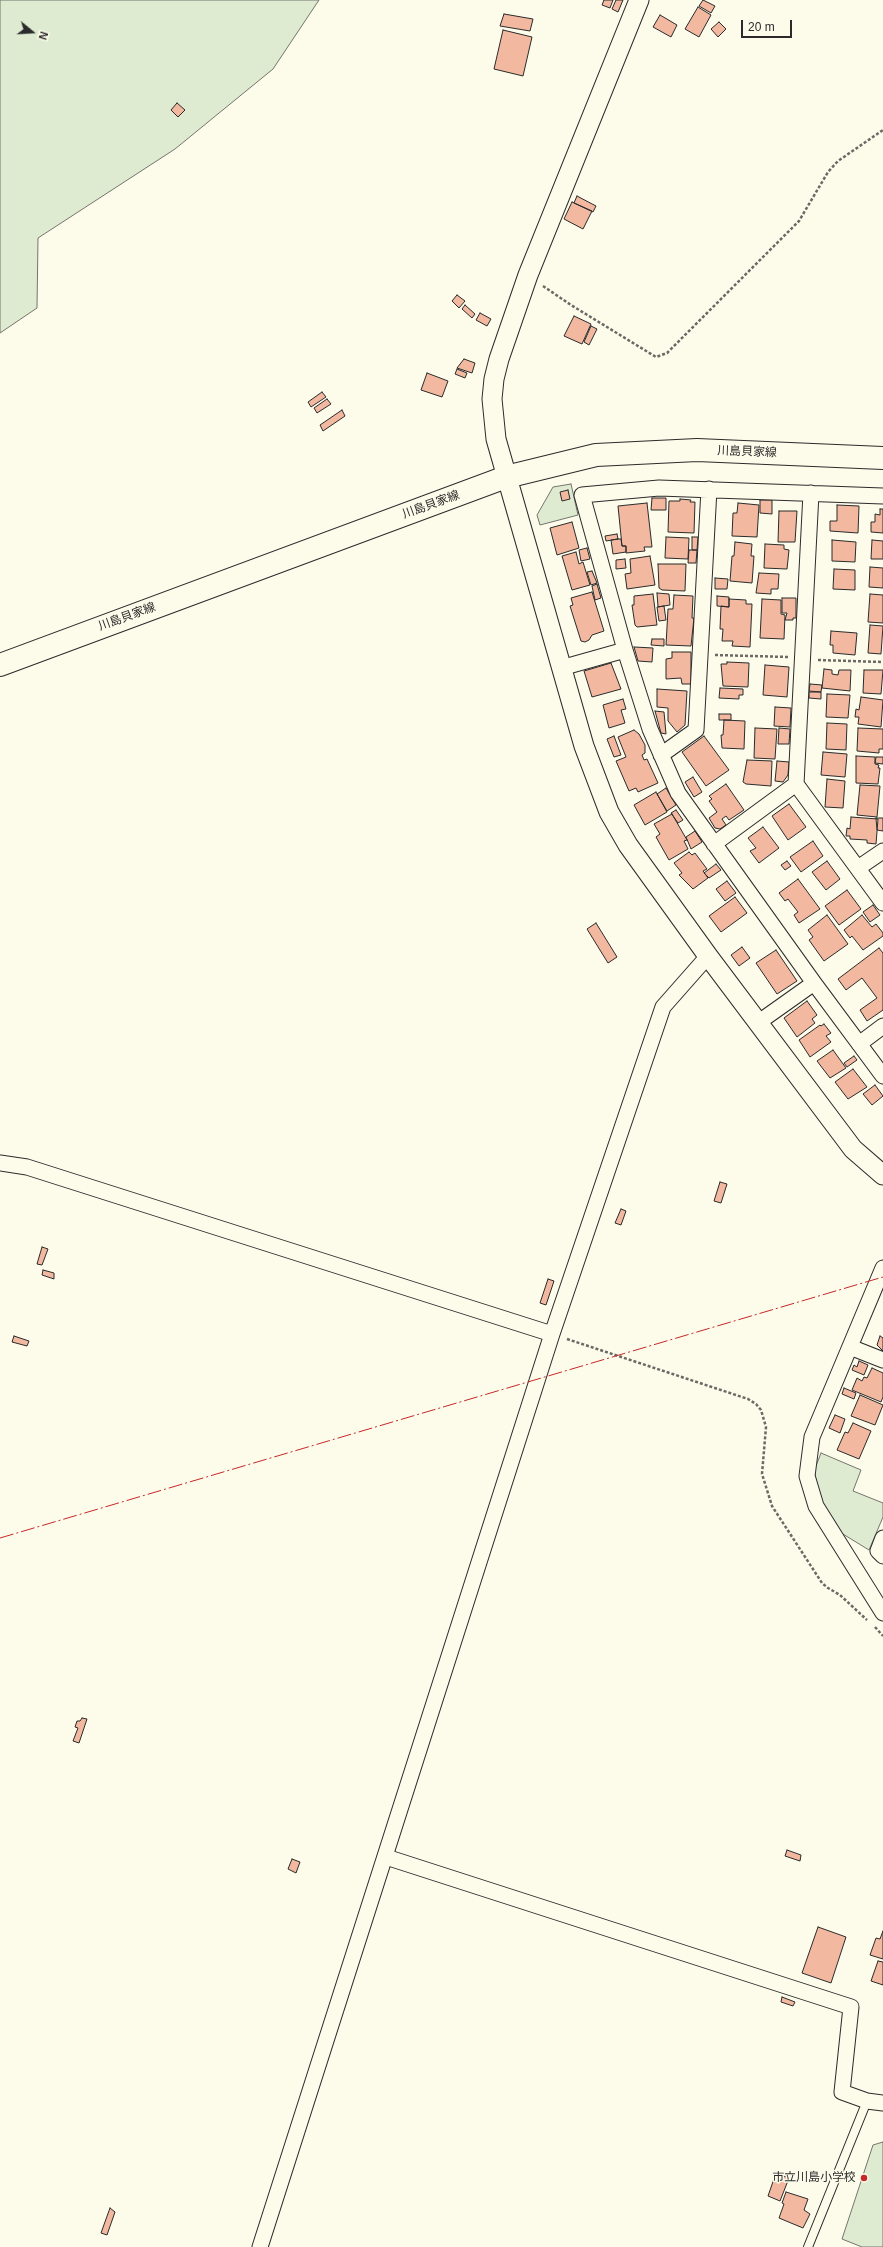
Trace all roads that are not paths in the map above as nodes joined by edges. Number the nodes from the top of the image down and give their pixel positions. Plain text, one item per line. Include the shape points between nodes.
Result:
1 (639, 0) edge
2 (883, 458) edge
3 (506, 476) junction
4 (709, 489) junction
5 (811, 493) junction
6 (883, 496) edge
7 (625, 650) junction
8 (0, 664) edge
9 (561, 668) junction
10 (661, 755) junction
11 (796, 784) junction
12 (714, 844) junction
13 (883, 851) edge
14 (858, 868) junction
15 (883, 903) edge
16 (708, 956) junction
17 (814, 983) junction
18 (759, 1022) junction
19 (883, 1026) edge
20 (859, 1044) junction
21 (883, 1076) edge
22 (0, 1162) edge
23 (883, 1175) edge
24 (883, 1268) edge
25 (552, 1334) junction
26 (850, 1347) junction
27 (883, 1360) edge
28 (883, 1538) edge
29 (883, 1556) edge
30 (883, 1613) edge
31 (386, 1857) junction
32 (867, 2101) junction
33 (883, 2103) edge
34 (260, 2247) edge
35 (808, 2247) edge

1 - 3 street via 528,275 499,359 494,379 493,417
2 - 3 main road, 川島貝家線 via 697,450 604,454
3 - 8 main road, 川島貝家線
3 - 9 street
4 - 5 street
4 - 7 street via 642,489 582,495
4 - 10 street via 696,730
5 - 6 street
5 - 11 street
7 - 9 street
7 - 10 street
9 - 16 street via 584,746 609,812 628,845
10 - 12 street via 678,793
11 - 12 street
11 - 14 street
12 - 17 street
13 - 14 street
14 - 15 street
16 - 18 street
16 - 25 street via 663,1007
17 - 18 street
17 - 20 street
18 - 23 street via 853,1149
19 - 20 street
20 - 21 street
22 - 25 street via 27,1167
24 - 26 street
25 - 31 street
26 - 27 street
26 - 30 street via 812,1437 807,1476 816,1506
28 - 29 street via 878,1551
31 - 32 street via 851,2007 842,2092
31 - 34 street
32 - 33 street
32 - 35 lane

